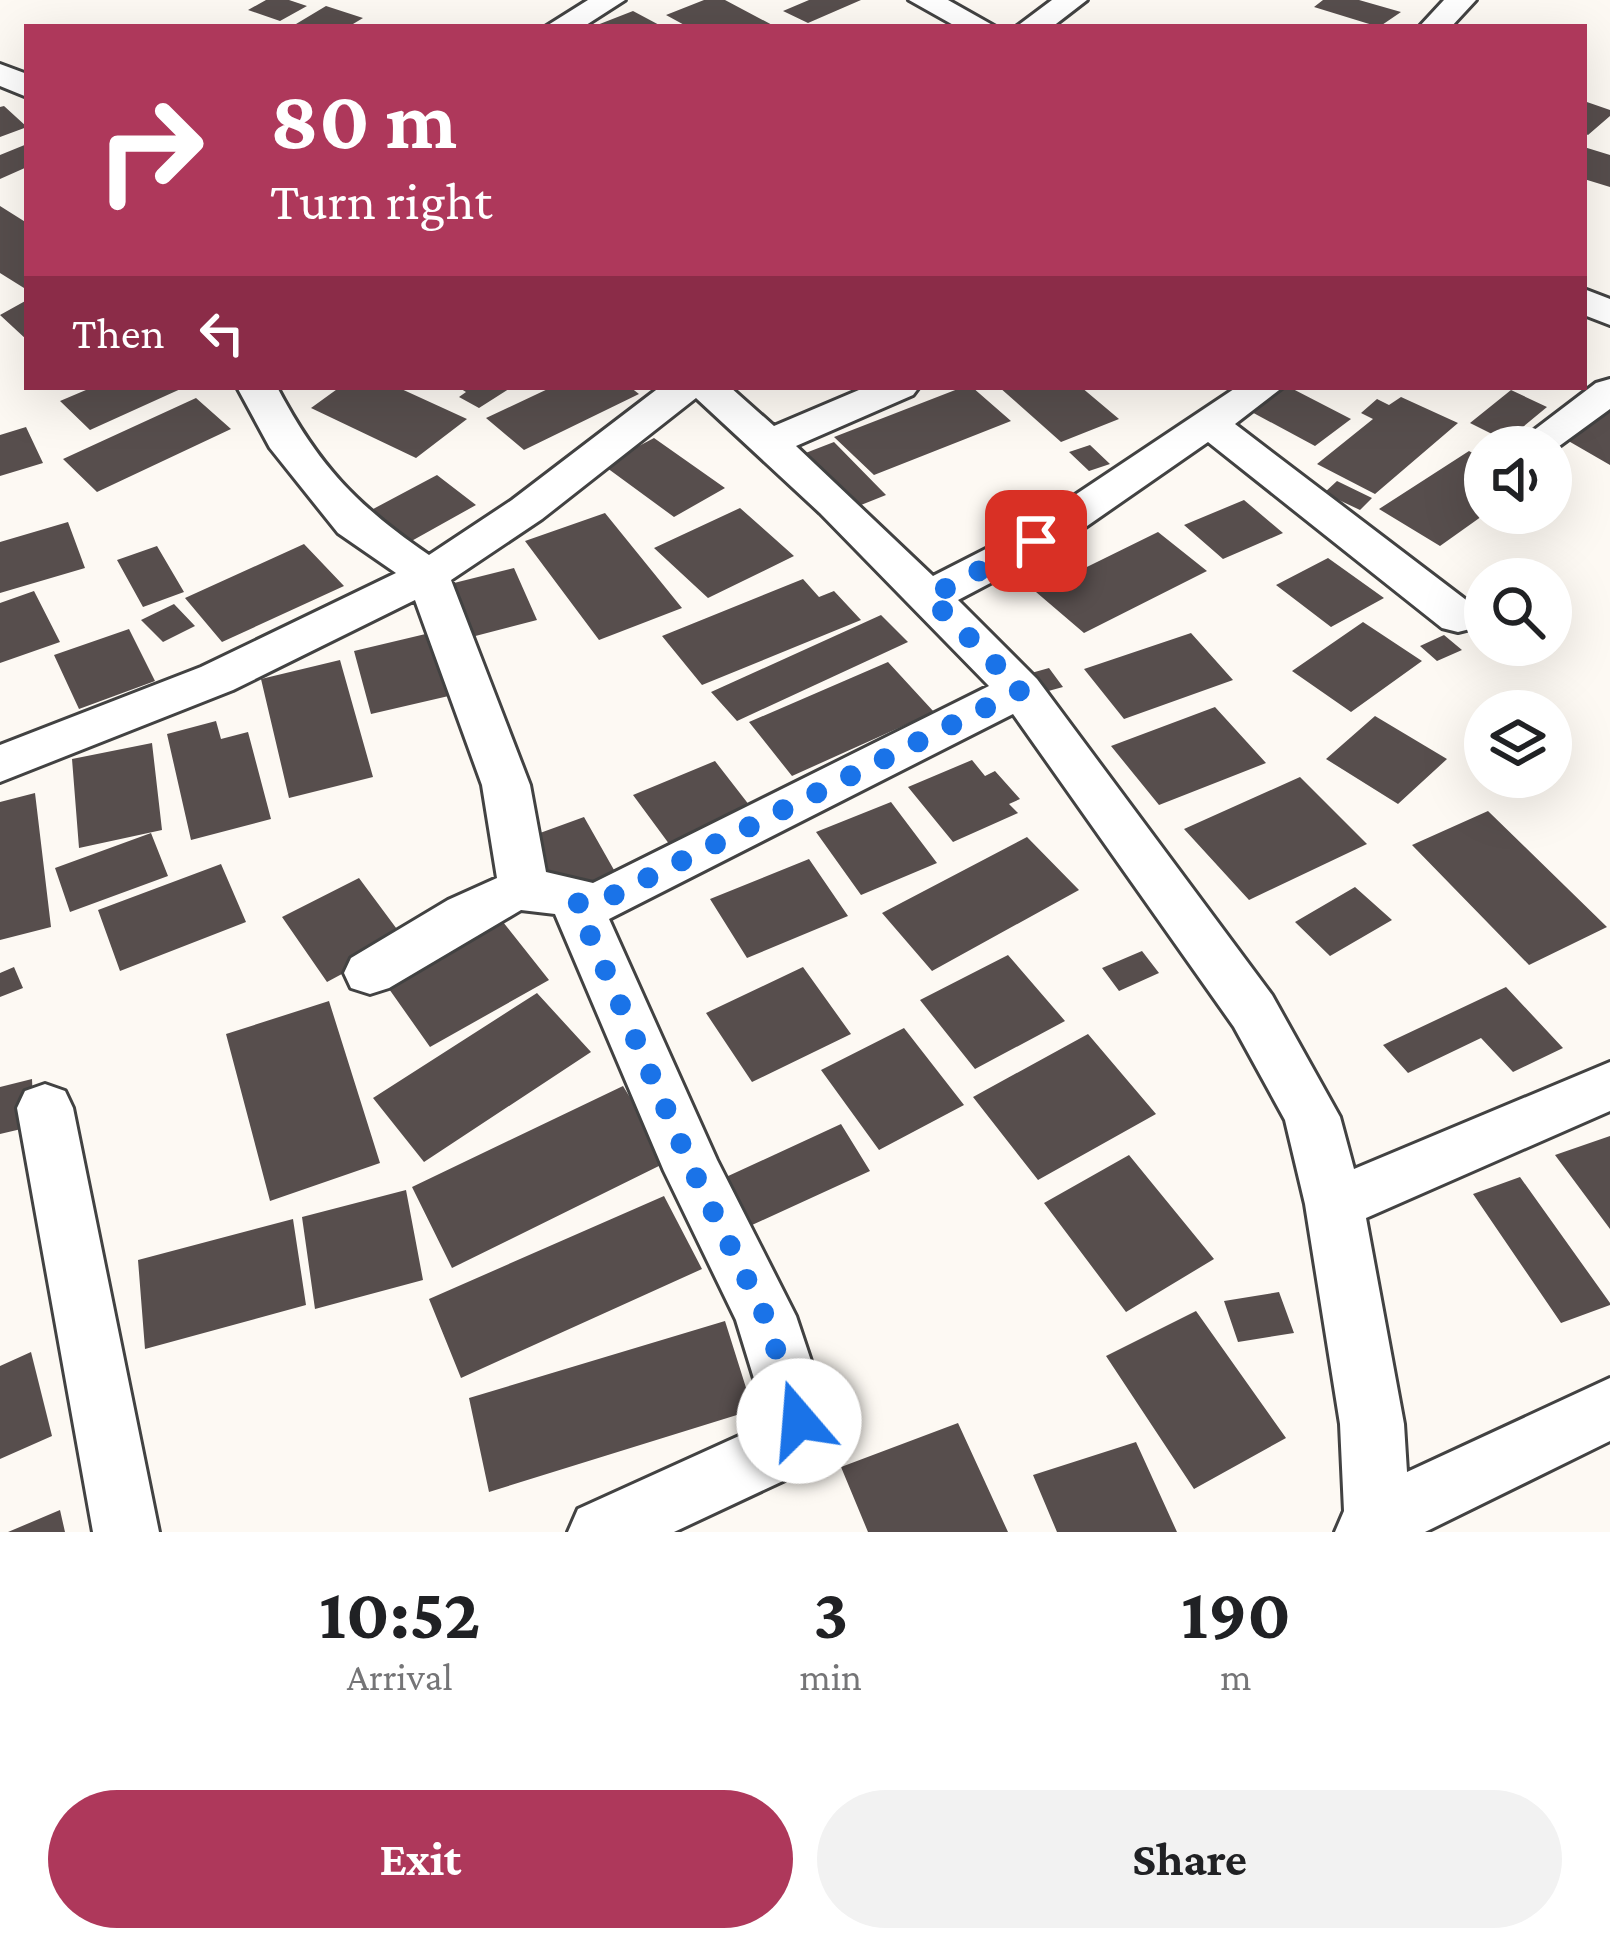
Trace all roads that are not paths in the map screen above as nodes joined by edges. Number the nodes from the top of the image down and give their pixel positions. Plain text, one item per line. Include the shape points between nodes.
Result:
1 (610, 0) edge
2 (924, 0) edge
3 (1072, 0) edge
4 (1461, 0) edge
5 (566, 24) edge
6 (976, 24) edge
7 (1036, 24) edge
8 (1437, 24) edge
9 (259, 390) edge
10 (682, 390) edge
11 (710, 390) edge
12 (891, 390) edge
13 (1258, 390) edge
14 (1610, 391) edge
15 (1209, 423) junction
16 (1561, 426) edge
17 (769, 443) junction
18 (428, 575) junction
19 (929, 597) junction
20 (1458, 617) dead end
21 (1021, 690) junction
22 (0, 764) edge
23 (550, 896) junction
24 (370, 973) dead end
25 (1610, 1086) edge
26 (46, 1108) dead end
27 (1334, 1204) junction
28 (1610, 1408) edge
29 (1372, 1527) edge
30 (126, 1532) edge
31 (601, 1532) edge

1 - 5 street
2 - 6 street
3 - 7 street
4 - 8 street
9 - 18 street via 284,439 353,523
10 - 18 street
11 - 17 street
12 - 17 street
13 - 15 street
14 - 16 street
15 - 19 street via 1036,541
15 - 20 street
17 - 19 street
18 - 22 street via 290,645
18 - 23 street
19 - 21 street
21 - 23 street via 598,903
21 - 27 street via 1253,1012 1312,1118
23 - 24 street via 476,911
23 - 31 street via 765,1316 799,1421 762,1458
25 - 27 street
26 - 30 street
27 - 29 street via 1372,1424
28 - 29 street

